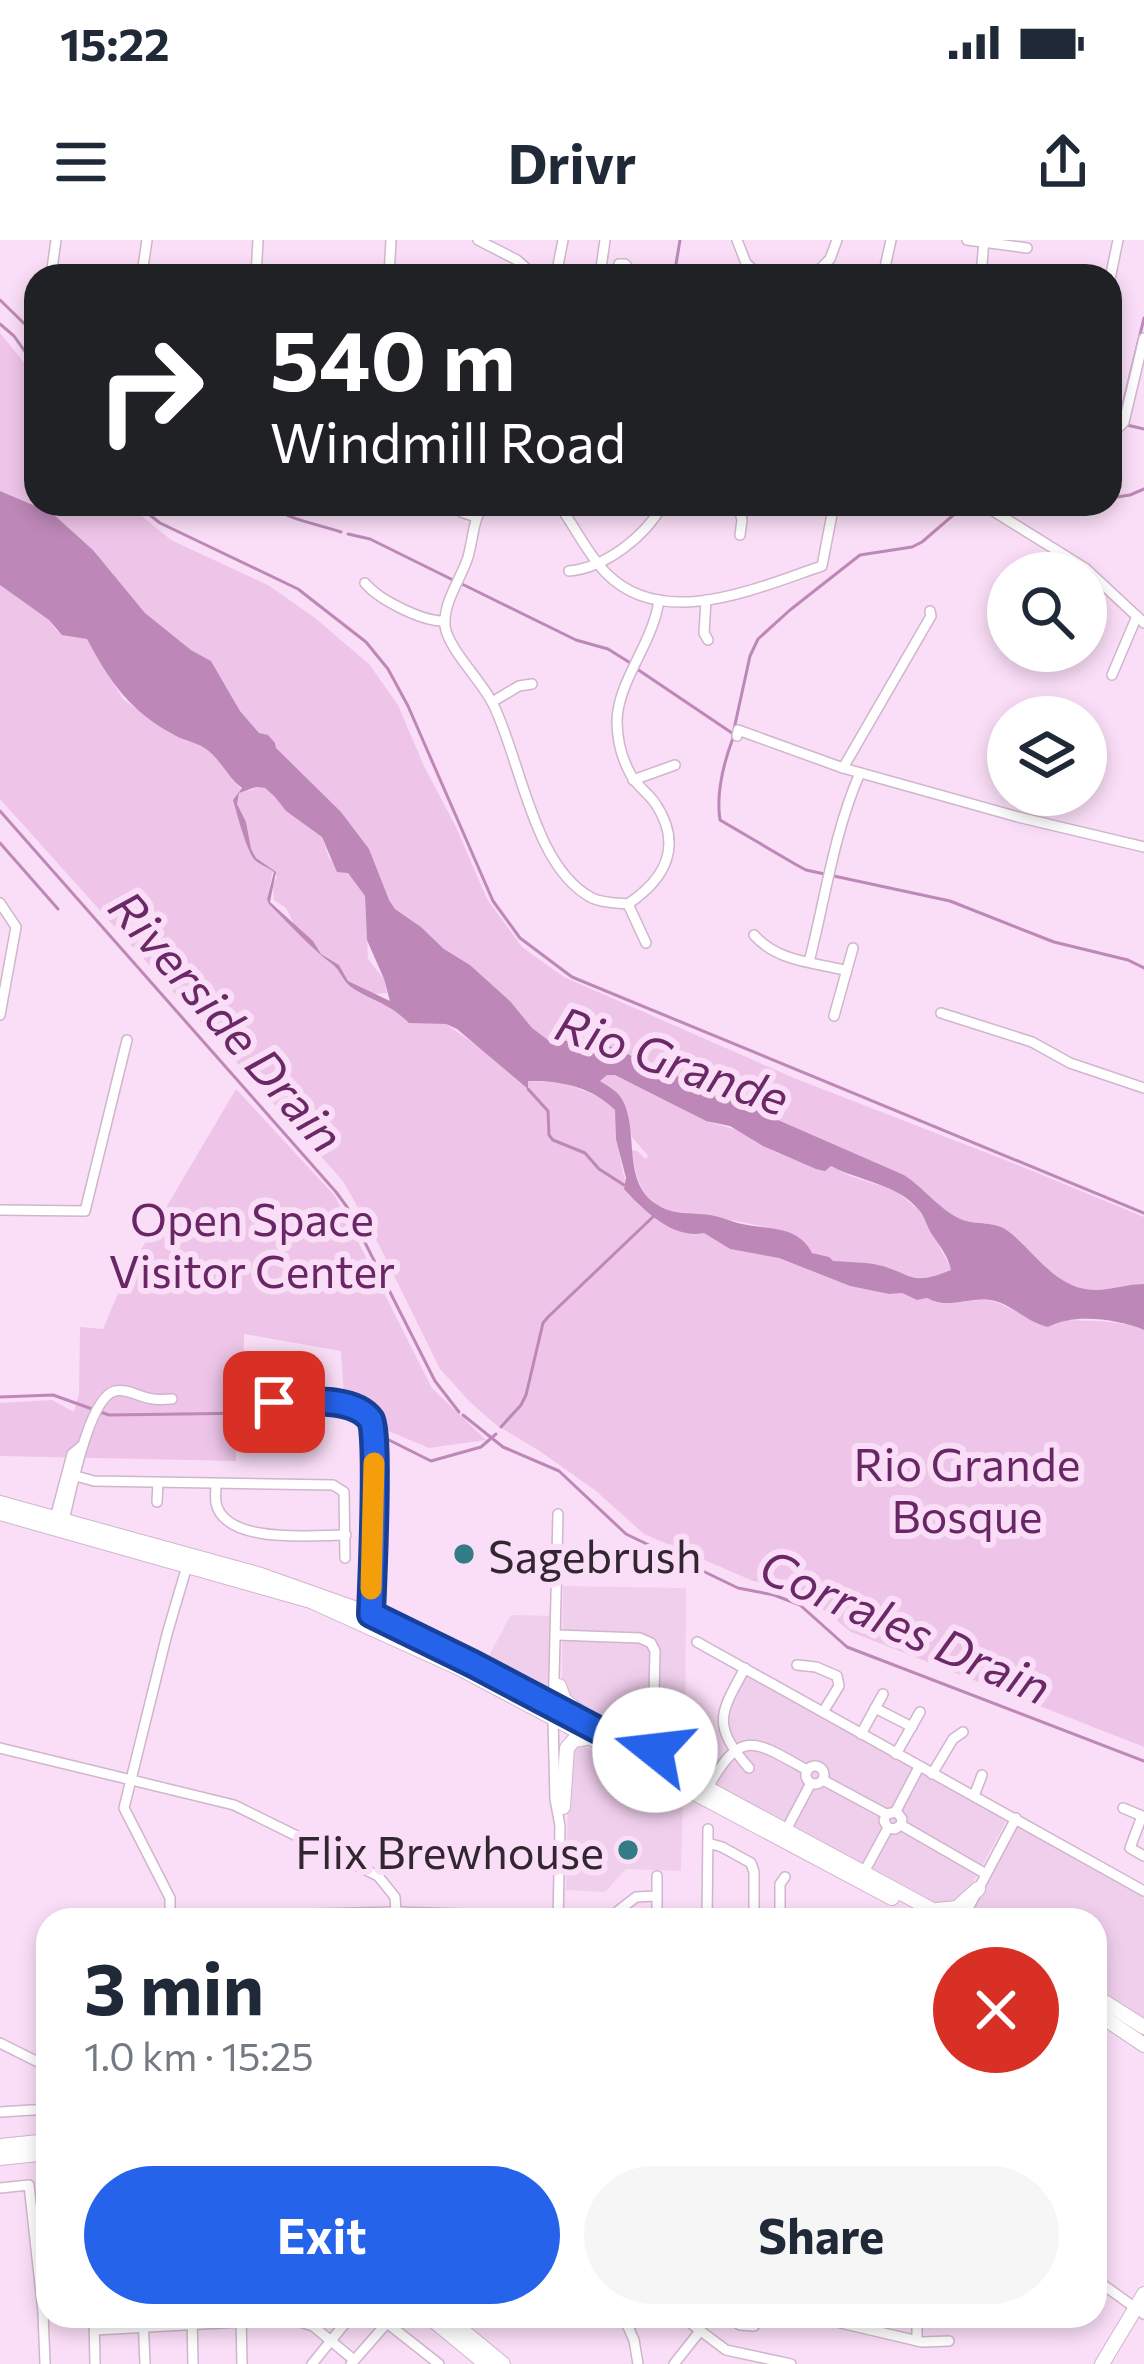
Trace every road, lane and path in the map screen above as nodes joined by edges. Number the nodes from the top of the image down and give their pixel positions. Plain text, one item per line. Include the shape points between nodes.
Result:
1 (478, 240) edge
2 (968, 240) edge
3 (984, 241) edge
4 (1027, 248) dead end
5 (522, 264) edge
6 (1144, 338) edge
7 (1122, 422) edge
8 (473, 516) edge
9 (566, 516) edge
10 (655, 516) edge
11 (741, 516) edge
12 (832, 516) edge
13 (1001, 516) edge
14 (476, 517) joint
15 (740, 535) dead end
16 (598, 563) junction
17 (568, 572) dead end
18 (365, 583) dead end
19 (659, 600) junction
20 (706, 600) junction
21 (930, 611) dead end
22 (446, 616) junction
23 (1140, 619) edge
24 (708, 640) dead end
25 (1112, 675) dead end
26 (532, 684) dead end
27 (492, 702) junction
28 (737, 736) dead end
29 (674, 765) dead end
30 (842, 768) junction
31 (860, 773) junction
32 (633, 780) junction
33 (1144, 847) edge
34 (0, 903) edge
35 (628, 904) junction
36 (754, 935) dead end
37 (646, 943) dead end
38 (853, 947) dead end
39 (809, 962) junction
40 (846, 973) junction
41 (941, 1013) dead end
42 (0, 1015) edge
43 (834, 1016) dead end
44 (127, 1040) dead end
45 (1144, 1088) edge
46 (0, 1210) edge
47 (172, 1400) dead end
48 (231, 1400) dead end
49 (82, 1445) junction
50 (76, 1476) junction
51 (158, 1483) junction
52 (216, 1484) junction
53 (157, 1502) dead end
54 (0, 1503) edge
55 (0, 1514) edge
56 (558, 1514) dead end
57 (58, 1524) junction
58 (346, 1535) junction
59 (345, 1558) dead end
60 (187, 1566) junction
61 (371, 1614) junction
62 (557, 1636) junction
63 (697, 1642) dead end
64 (797, 1665) dead end
65 (745, 1668) junction
66 (560, 1686) junction
67 (883, 1694) dead end
68 (875, 1708) junction
69 (823, 1712) junction
70 (920, 1712) dead end
71 (556, 1714) junction
72 (912, 1727) junction
73 (963, 1732) dead end
74 (861, 1734) junction
75 (586, 1738) junction
76 (653, 1739) junction
77 (0, 1748) edge
78 (633, 1748) junction
79 (736, 1749) junction
80 (896, 1754) junction
81 (919, 1766) junction
82 (749, 1768) dead end
83 (807, 1770) junction
84 (932, 1774) junction
85 (982, 1775) dead end
86 (824, 1780) junction
87 (129, 1781) junction
88 (811, 1783) junction
89 (702, 1790) junction
90 (974, 1796) junction
91 (563, 1807) junction
92 (1123, 1808) dead end
93 (891, 1813) junction
94 (1143, 1816) edge
95 (1016, 1818) junction
96 (790, 1823) junction
97 (901, 1826) junction
98 (888, 1828) junction
99 (708, 1829) dead end
100 (708, 1843) junction
101 (1144, 1856) edge
102 (1144, 1871) edge
103 (864, 1872) junction
104 (986, 1874) junction
105 (657, 1876) dead end
106 (785, 1877) dead end
107 (1140, 1888) edge
108 (978, 1889) junction
109 (656, 1896) junction
110 (170, 1908) edge
111 (395, 1908) edge
112 (560, 1908) edge
113 (560, 1908) edge
114 (622, 1908) edge
115 (656, 1908) edge
116 (707, 1908) edge
117 (754, 1908) edge
118 (780, 1908) edge
119 (921, 1908) edge
120 (922, 1908) edge
121 (957, 1908) edge
122 (968, 1908) edge
123 (1107, 2003) edge
124 (1107, 2020) edge
125 (1144, 2026) edge
126 (0, 2043) edge
127 (1144, 2045) edge
128 (36, 2061) edge
129 (36, 2110) edge
130 (0, 2112) edge
131 (36, 2142) edge
132 (0, 2146) edge
133 (36, 2154) edge
134 (0, 2158) edge
135 (0, 2188) edge
136 (36, 2253) edge
137 (1107, 2286) edge
138 (1142, 2307) edge
139 (44, 2328) edge
140 (107, 2328) edge
141 (144, 2328) edge
142 (193, 2328) edge
143 (241, 2328) edge
144 (315, 2328) edge
145 (341, 2328) edge
146 (383, 2328) edge
147 (394, 2328) edge
148 (442, 2328) edge
149 (460, 2328) edge
150 (628, 2328) edge
151 (696, 2328) edge
152 (877, 2328) edge
153 (917, 2328) edge
154 (95, 2330) joint
155 (700, 2331) junction
156 (331, 2341) junction
157 (917, 2341) junction
158 (949, 2341) dead end
159 (426, 2353) junction
160 (752, 2360) edge
161 (353, 2362) edge
162 (45, 2364) edge
163 (95, 2364) edge
164 (145, 2364) edge
165 (193, 2364) edge
166 (242, 2364) edge
167 (312, 2364) edge
168 (416, 2364) edge
169 (439, 2364) edge
170 (486, 2364) edge
171 (503, 2364) edge
172 (638, 2364) edge
173 (674, 2364) edge
174 (791, 2364) edge
175 (1102, 2364) edge
176 (1112, 2364) edge

1 - 5 street
2 - 3 street
3 - 4 street
6 - 7 street
8 - 14 street
9 - 16 street
10 - 16 street
11 - 15 street
12 - 20 street via 822,566
13 - 23 street via 1085,568
14 - 22 street
16 - 17 street
16 - 19 street via 622,587
18 - 22 street via 422,617
19 - 20 street
19 - 32 street via 619,703 620,746
20 - 24 street
21 - 30 street
22 - 27 street via 450,642
23 - 25 street
26 - 27 street
27 - 35 street via 559,866 596,901
28 - 30 street via 738,730
29 - 32 street
30 - 31 street
31 - 33 street
31 - 39 street
32 - 35 street via 653,801 668,837 658,879
34 - 42 street via 16,927
35 - 37 street
36 - 39 street via 778,955
38 - 40 street
39 - 40 street
40 - 43 street
41 - 45 street
44 - 46 street via 86,1211
47 - 49 street via 121,1390 105,1395
48 - 61 street via 341,1403 368,1416
49 - 50 street
49 - 57 street via 72,1454
50 - 51 street
50 - 57 street
51 - 52 street
51 - 53 street
52 - 58 street via 216,1505 233,1526
52 - 58 street via 333,1485 344,1492
54 - 57 main road
55 - 57 main road
56 - 62 street
57 - 60 main road
57 - 61 main road via 261,1575
58 - 59 street
60 - 71 main road via 311,1601
60 - 87 street
61 - 71 main road
62 - 66 street
62 - 71 street
62 - 76 street via 651,1642
63 - 65 street
64 - 69 street via 837,1676
65 - 69 street
65 - 79 street via 722,1713
66 - 71 street
66 - 78 main road via 569,1706
67 - 68 street
68 - 72 street
68 - 74 street
69 - 74 street
70 - 72 street
71 - 75 main road
71 - 78 main road
71 - 91 street
71 - 112 street
72 - 80 street
73 - 84 street
74 - 80 street
75 - 89 main road
75 - 91 main road via 568,1745
76 - 78 main road
76 - 89 main road via 655,1750
77 - 87 street
78 - 89 main road
79 - 82 street
79 - 83 street via 766,1747
79 - 89 street
80 - 81 street
81 - 84 street
81 - 93 street
83 - 86 street via 821,1767
83 - 88 street
84 - 90 street
85 - 90 street
86 - 88 street
86 - 93 street
87 - 110 street via 124,1808
87 - 111 street via 267,1819 378,1876
88 - 96 street
89 - 96 main road
89 - 96 main road via 772,1831
89 - 119 main road
90 - 95 street
91 - 113 street
92 - 94 street
93 - 97 street via 902,1816
93 - 98 street
94 - 101 street via 1130,1848
95 - 104 street
95 - 107 street
96 - 103 main road
97 - 98 street
97 - 104 street
98 - 103 street
99 - 100 street
100 - 116 street
100 - 117 street via 751,1863
102 - 107 street
103 - 120 main road
104 - 108 street
105 - 109 street
106 - 118 street
108 - 121 main road
108 - 122 street
109 - 114 street
109 - 115 street
123 - 125 main road
124 - 127 main road
126 - 128 street
129 - 130 street
131 - 132 main road
133 - 134 main road
135 - 136 street via 28,2185
137 - 138 street
138 - 175 main road
138 - 176 main road
139 - 162 street
140 - 154 street
141 - 164 street
142 - 165 street
143 - 166 street
144 - 156 street
145 - 156 street
146 - 161 street
147 - 159 street
148 - 170 main road
149 - 171 main road
150 - 172 street
151 - 155 street
152 - 157 street
153 - 157 street
154 - 163 street
155 - 160 street
155 - 173 street
156 - 161 street
156 - 167 street
157 - 158 street
159 - 168 street
159 - 169 street
160 - 174 street

